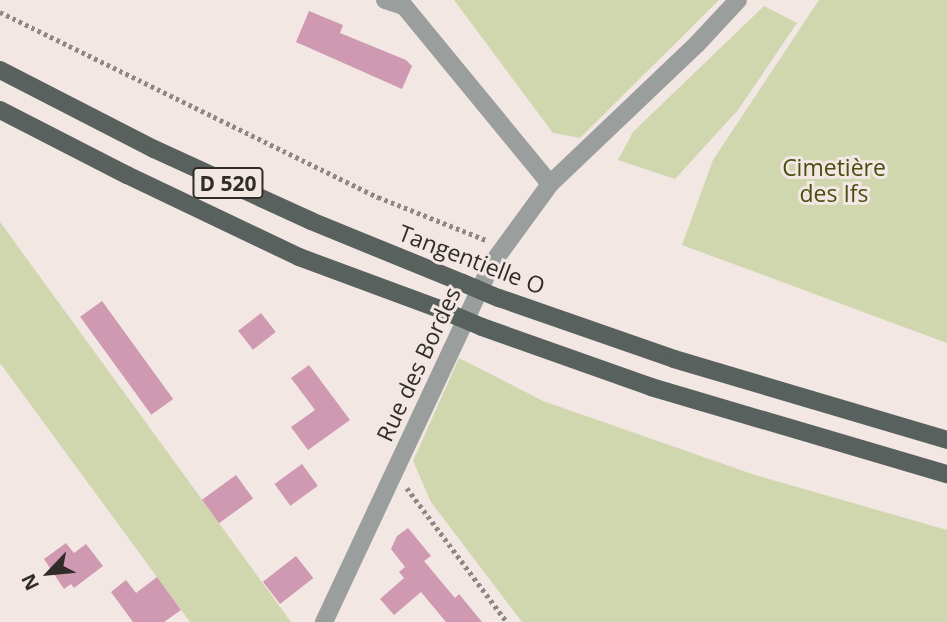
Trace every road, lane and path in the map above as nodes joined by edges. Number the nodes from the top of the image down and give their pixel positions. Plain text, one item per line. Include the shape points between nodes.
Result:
1 (385, 0) edge
2 (738, 0) edge
3 (0, 12) edge
4 (0, 70) edge
5 (0, 110) edge
6 (550, 184) junction
7 (503, 247) junction
8 (947, 440) edge
9 (394, 474) junction
10 (947, 474) edge
11 (324, 622) edge
12 (506, 622) edge

1 - 6 street via 404,6
2 - 6 street, Rue des Bordes
3 - 7 path via 378,197
4 - 8 main road, Tangentielle O / D 520, bridge via 154,149 311,221 499,298 674,359
5 - 10 main road, D 520, bridge via 299,257 651,387
6 - 7 street, Rue des Bordes
7 - 9 street, Rue des Bordes
9 - 11 street, Rue des Bordes
9 - 12 path via 419,500

